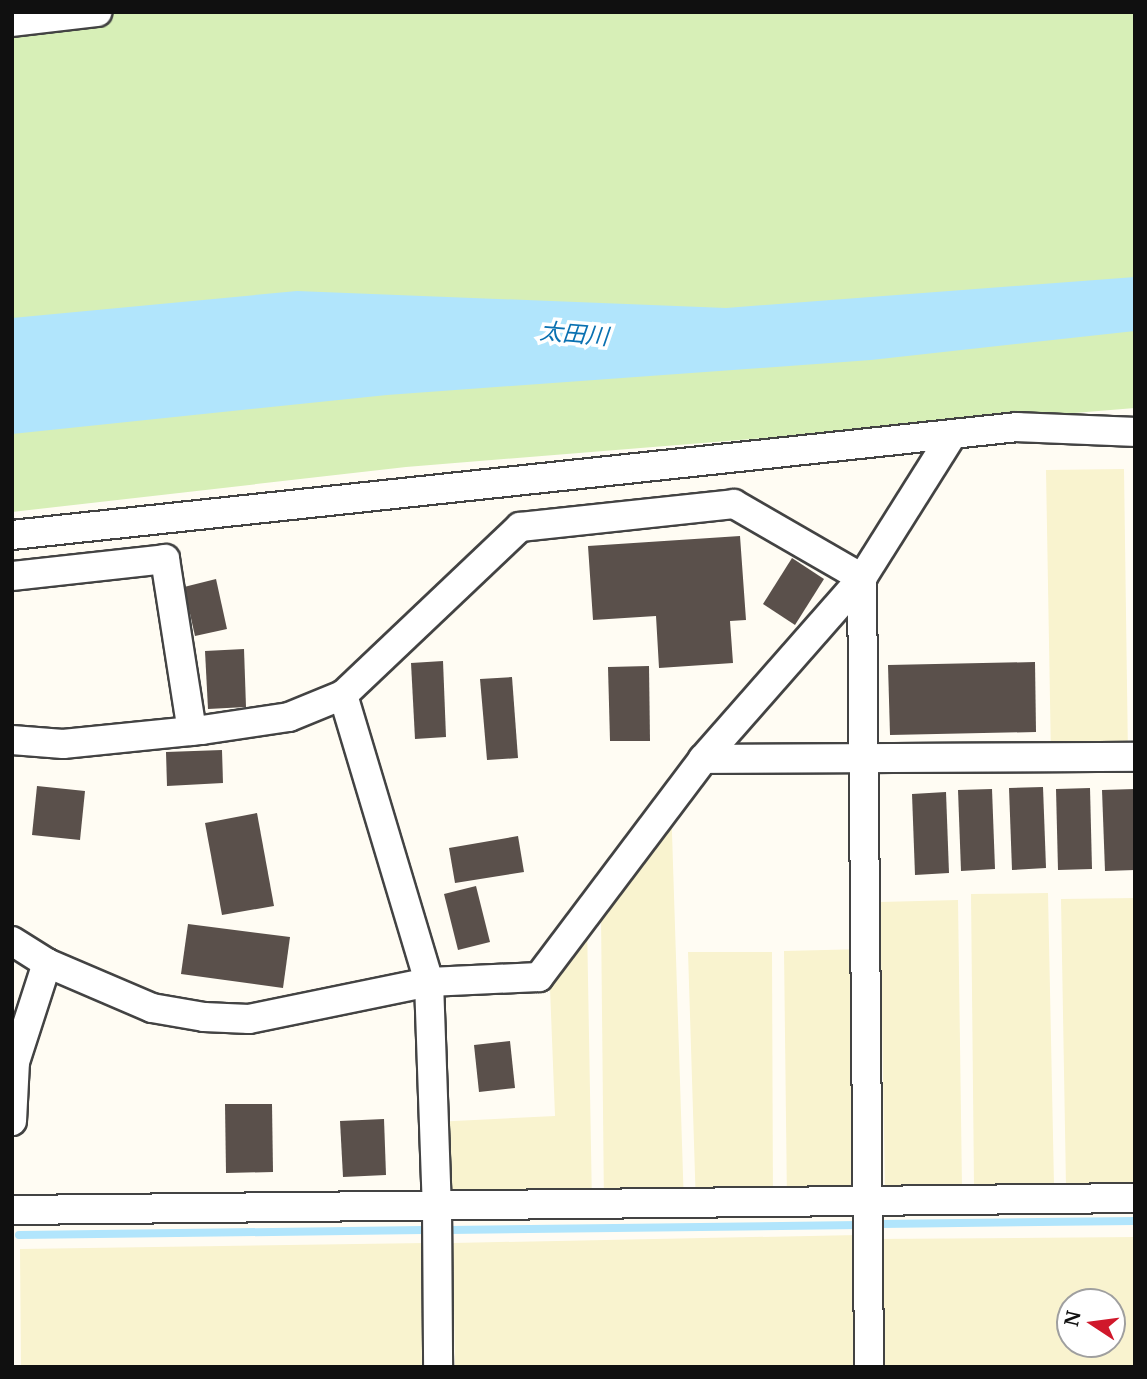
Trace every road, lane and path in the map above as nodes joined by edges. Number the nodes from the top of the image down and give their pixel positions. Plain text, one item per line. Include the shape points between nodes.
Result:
1 (97, 12) edge
2 (12, 22) edge
3 (1135, 432) edge
4 (952, 435) junction
5 (12, 535) edge
6 (12, 576) edge
7 (862, 578) junction
8 (343, 695) junction
9 (192, 732) junction
10 (12, 740) edge
11 (1135, 757) edge
12 (704, 759) junction
13 (864, 760) junction
14 (12, 941) edge
15 (47, 963) junction
16 (429, 982) junction
17 (14, 1061) edge
18 (12, 1121) edge
19 (1135, 1198) edge
20 (866, 1200) junction
21 (437, 1207) junction
22 (12, 1210) edge
23 (438, 1367) edge
24 (869, 1367) edge

1 - 2 street
3 - 4 street via 1017,427
4 - 5 street
4 - 7 street
6 - 9 street via 165,559
7 - 8 street via 734,504 520,527
7 - 12 street
7 - 13 street
8 - 9 street via 289,717
8 - 16 street
9 - 10 street via 62,744
11 - 13 street
12 - 13 street
12 - 16 street via 538,977
13 - 20 street
14 - 15 street
15 - 16 street via 152,1009 204,1017 249,1019
15 - 17 street
16 - 21 street
17 - 18 street
19 - 20 street
20 - 21 street
20 - 24 street
21 - 22 street
21 - 23 street

